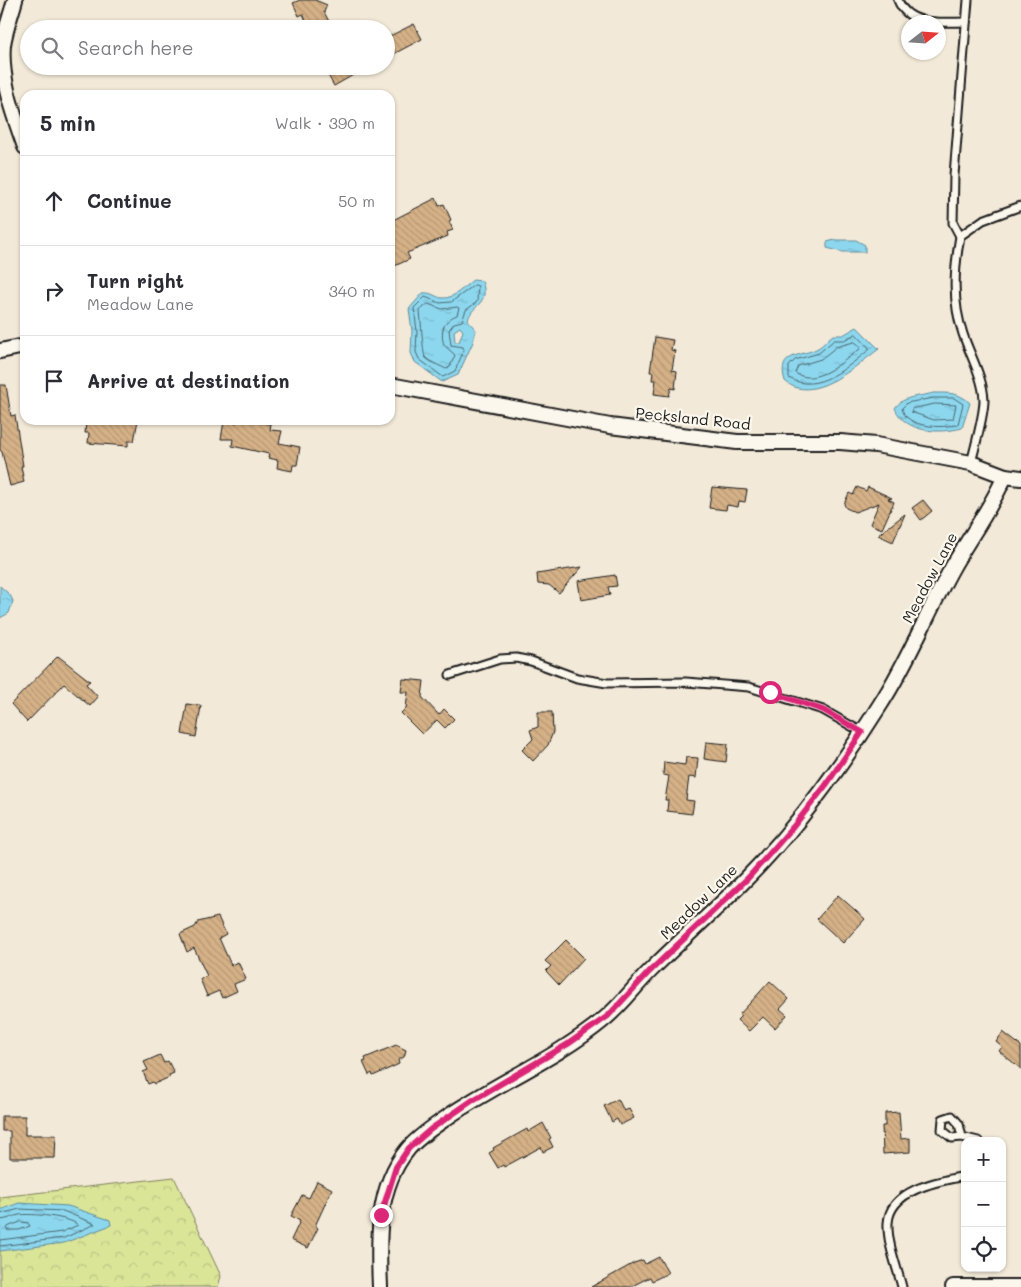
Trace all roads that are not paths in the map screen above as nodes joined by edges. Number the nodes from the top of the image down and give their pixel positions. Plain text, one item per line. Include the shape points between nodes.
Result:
1 (15, 0) edge
2 (898, 0) edge
3 (968, 0) edge
4 (966, 22) junction
5 (20, 132) edge
6 (1021, 206) edge
7 (960, 236) junction
8 (20, 347) edge
9 (0, 351) edge
10 (395, 386) edge
11 (971, 463) junction
12 (1005, 476) junction
13 (1021, 478) edge
14 (450, 675) dead end
15 (862, 732) junction
16 (961, 1177) edge
17 (380, 1287) edge
18 (902, 1287) edge
19 (953, 1287) edge
20 (1021, 1287) edge

1 - 5 street via 3,46 2,68
2 - 4 lane via 903,10 913,18 929,22
3 - 4 lane
4 - 7 lane via 953,214 953,223
6 - 7 lane via 983,220
7 - 11 lane via 954,268 954,295 962,333 976,367 984,400
8 - 9 street
10 - 11 street, Pecksland Road via 620,427 737,442 876,445
11 - 12 street, Pecksland Road
12 - 13 street, Pecksland Road
12 - 15 street, Meadow Lane via 951,570 904,665
14 - 15 lane via 500,659 516,658 531,660 578,678 608,683 686,682 748,687 823,710
15 - 17 street, Meadow Lane via 826,785 754,871 608,1016 576,1039 473,1100 409,1148 396,1167 381,1215 378,1240
16 - 18 lane via 943,1179 913,1191 891,1211 889,1232
19 - 20 street

